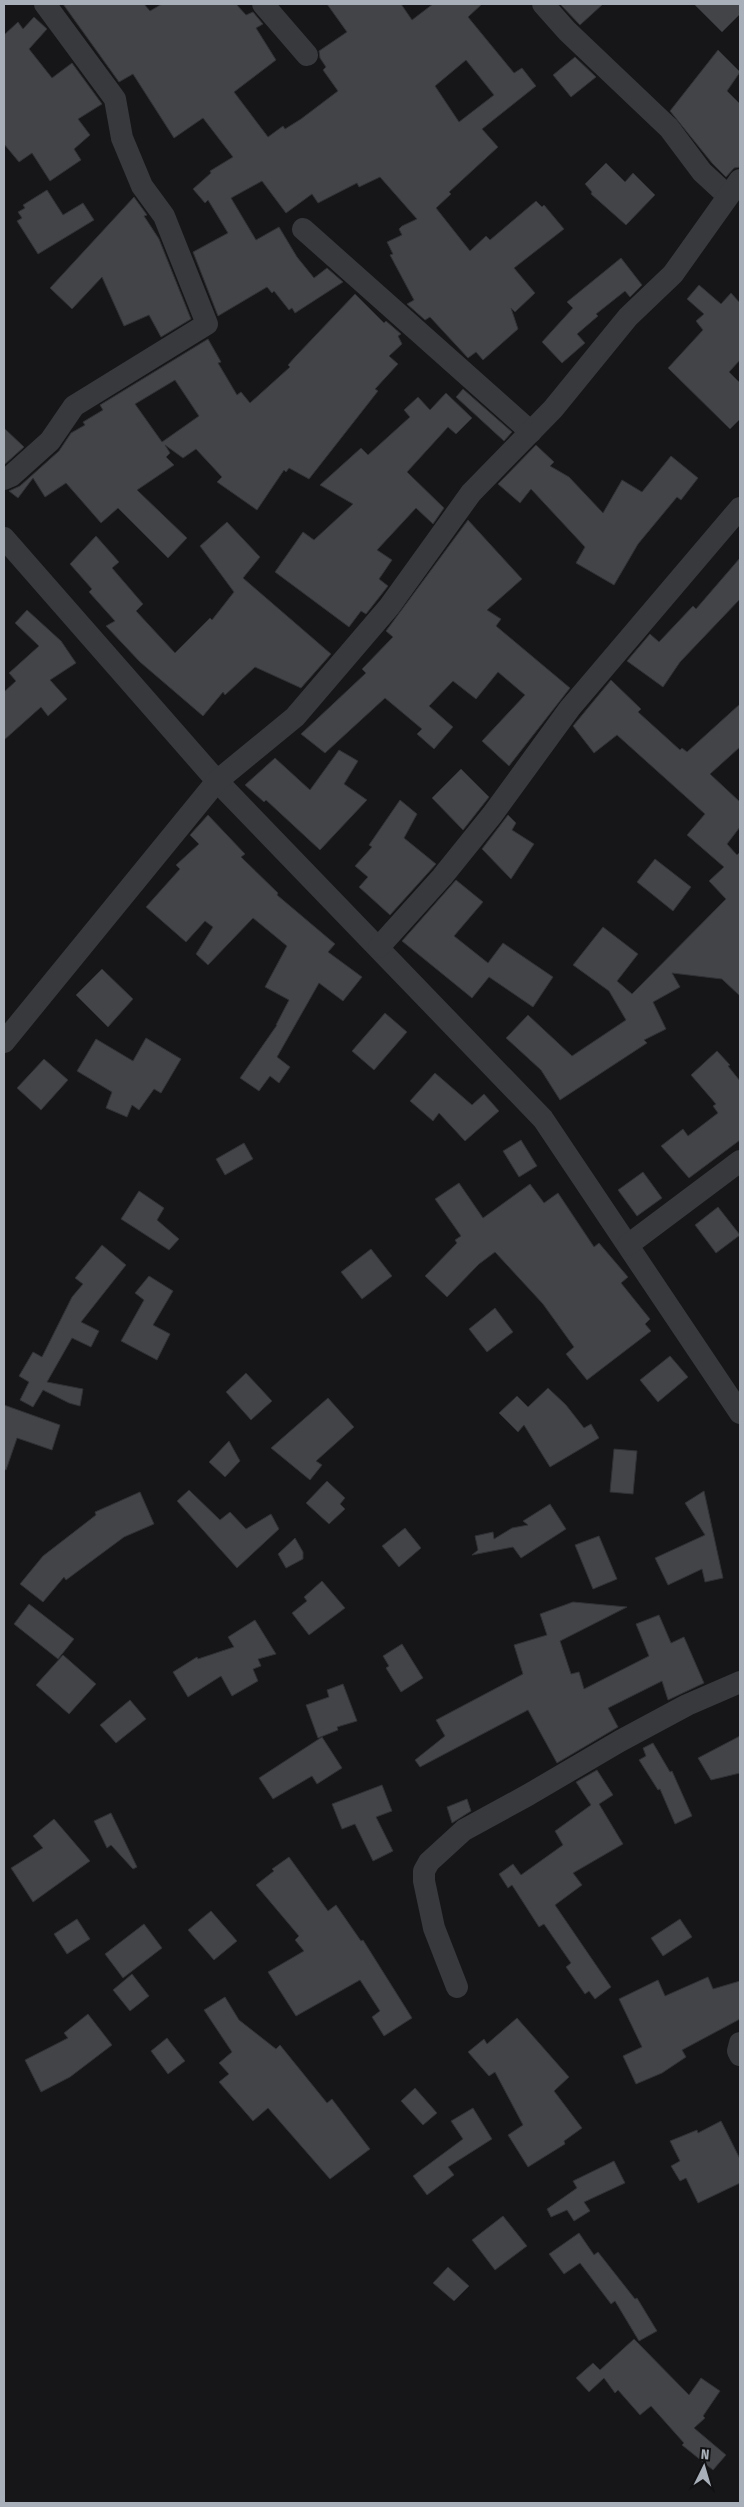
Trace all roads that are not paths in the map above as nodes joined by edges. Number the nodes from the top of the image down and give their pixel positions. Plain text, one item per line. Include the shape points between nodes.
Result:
1 (45, 4) edge
2 (264, 4) edge
3 (543, 4) edge
4 (307, 55) dead end
5 (734, 188) edge
6 (303, 229) dead end
7 (531, 432) junction
8 (4, 479) edge
9 (740, 508) edge
10 (4, 538) edge
11 (217, 781) junction
12 (379, 947) junction
13 (4, 1042) edge
14 (740, 1161) edge
15 (628, 1245) junction
16 (740, 1413) edge
17 (740, 1682) edge
18 (457, 1988) dead end
19 (740, 2043) edge
20 (740, 2055) edge

1 - 8 street via 115,99 122,138 142,186 164,216 208,324 74,406 50,441
2 - 4 street
3 - 5 street via 669,128 702,172
5 - 7 street via 672,274 628,317
6 - 7 street
7 - 11 street via 471,493 390,607 294,718
9 - 12 street via 570,708 492,815
10 - 11 street
11 - 12 street
11 - 13 street
12 - 15 street via 543,1119
14 - 15 street
15 - 16 street
17 - 18 street via 687,1705 464,1830 429,1862 424,1871 434,1928
19 - 20 street

